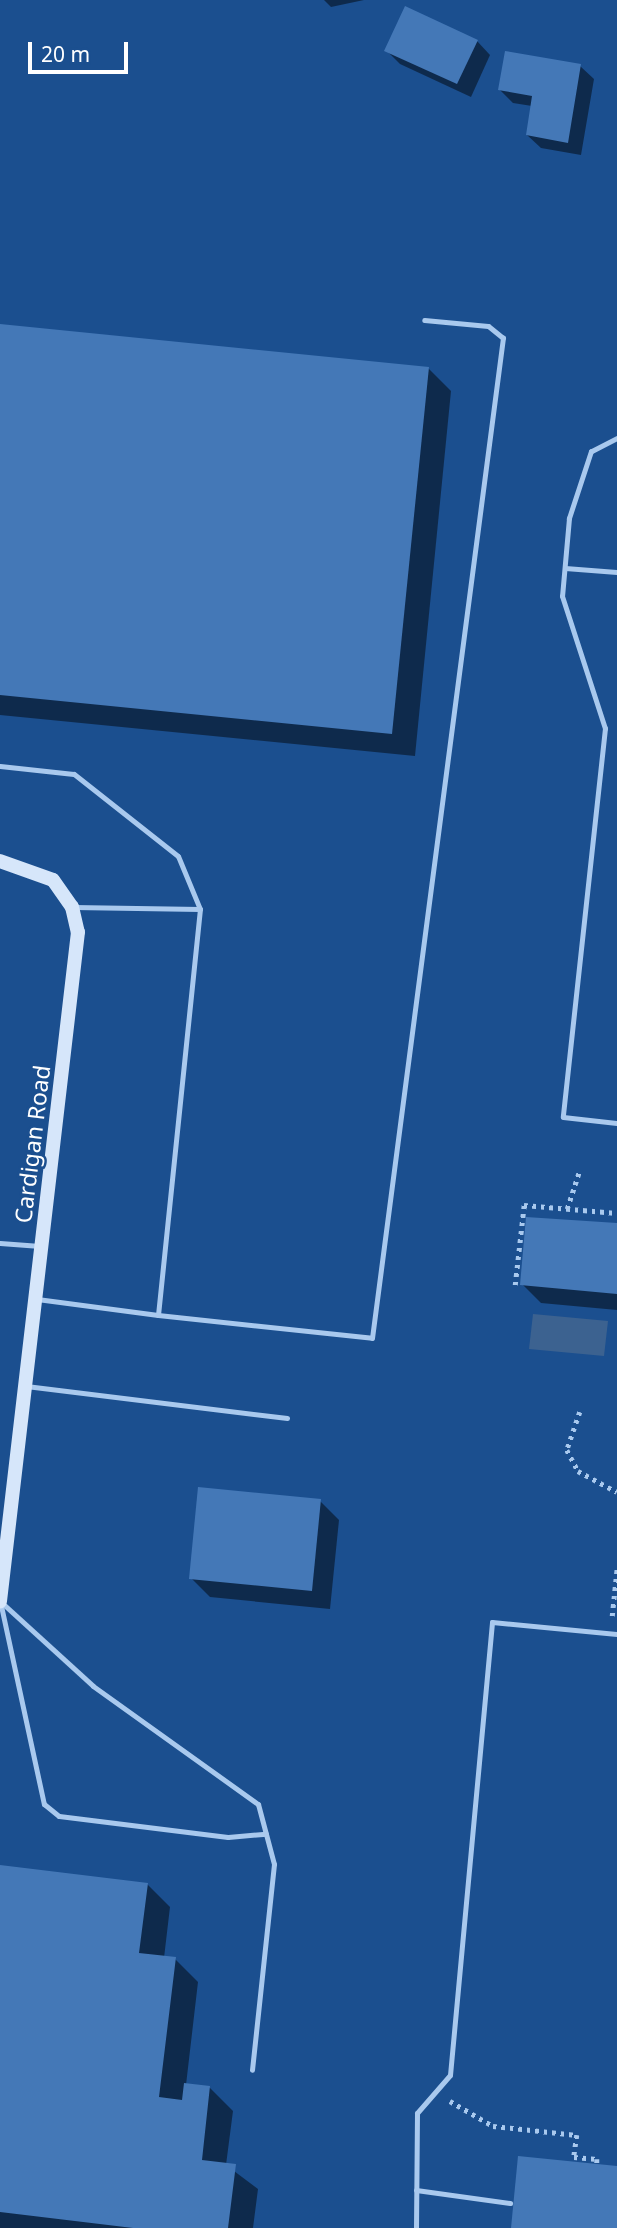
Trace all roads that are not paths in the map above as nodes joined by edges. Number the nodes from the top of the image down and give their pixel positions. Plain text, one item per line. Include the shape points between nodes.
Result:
1 (424, 320) dead end
2 (617, 438) edge
3 (565, 568) junction
4 (617, 572) edge
5 (0, 766) edge
6 (0, 862) edge
7 (72, 907) junction
8 (200, 909) junction
9 (617, 1123) edge
10 (0, 1243) edge
11 (43, 1246) junction
12 (37, 1299) junction
13 (158, 1315) junction
14 (26, 1386) junction
15 (287, 1418) dead end
16 (0, 1601) edge
17 (614, 1634) edge
18 (266, 1834) junction
19 (252, 2070) dead end
20 (416, 2190) junction
21 (510, 2203) dead end
22 (416, 2228) edge

1 - 13 lane via 488,326 503,338 372,1338
2 - 3 lane via 591,451 569,518
3 - 4 lane
3 - 9 lane via 562,596 605,728 563,1117
5 - 8 lane via 74,774 178,856
6 - 7 street via 53,880
7 - 8 lane
7 - 11 street, Cardigan Road via 77,963
8 - 13 lane
10 - 11 lane
11 - 12 street, Cardigan Road
12 - 13 lane
12 - 14 street, Cardigan Road
14 - 15 lane
14 - 16 street, Cardigan Road
16 - 18 lane via 93,1686 258,1804
16 - 18 lane via 44,1804 72,1817 228,1837
17 - 20 lane via 492,1622 450,2075 416,2113
18 - 19 lane via 274,1864
20 - 21 lane
20 - 22 lane

